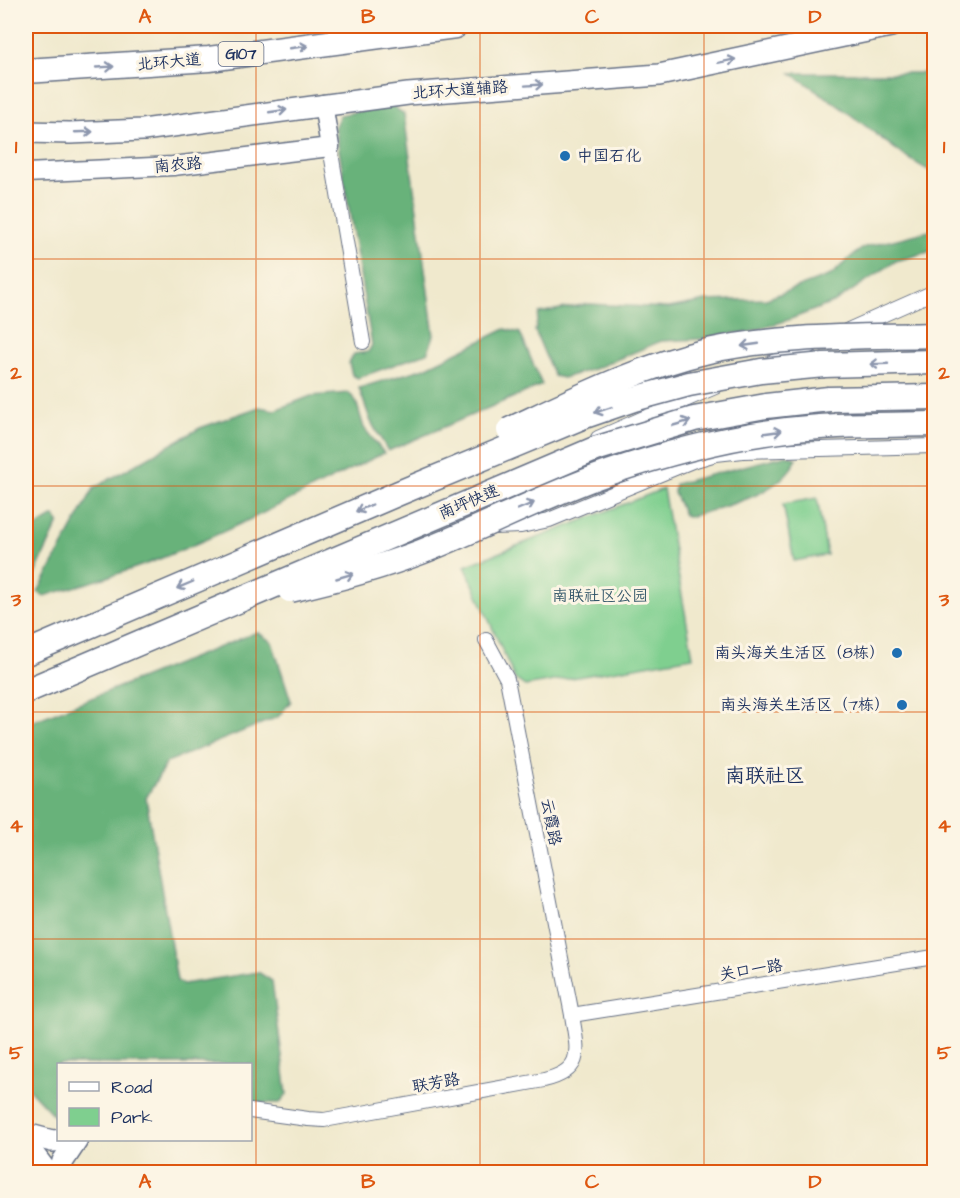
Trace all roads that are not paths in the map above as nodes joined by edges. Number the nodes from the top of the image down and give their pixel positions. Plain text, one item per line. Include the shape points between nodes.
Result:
1 (455, 26) edge
2 (891, 26) edge
3 (26, 71) edge
4 (323, 105) junction
5 (26, 132) edge
6 (330, 147) junction
7 (26, 173) edge
8 (934, 292) edge
9 (934, 334) edge
10 (363, 342) dead end
11 (934, 362) edge
12 (934, 397) edge
13 (934, 424) edge
14 (934, 446) edge
15 (399, 493) junction
16 (405, 520) junction
17 (227, 605) junction
18 (486, 640) dead end
19 (26, 653) edge
20 (26, 685) edge
21 (26, 691) edge
22 (934, 957) edge
23 (572, 1015) junction
24 (252, 1111) edge
25 (26, 1134) edge
26 (57, 1141) edge
27 (76, 1141) edge
28 (26, 1144) edge
29 (47, 1173) edge
30 (60, 1173) edge

3 -> 1 highway, 北环大道 / G107 via 209,59
4 -> 2 main road, 北环大道辅路 via 408,94 659,75
5 -> 4 main road, 北环大道辅路 via 143,130
4 - 6 street
6 - 7 street, 南农路 via 173,166
6 - 10 street
8 - 16 street
9 -> 15 highway, bridge via 823,338 708,351 622,379 506,432
11 -> 15 highway, bridge via 824,365 689,384 582,417
17 -> 12 highway, 南坪快速, bridge via 595,449 642,434 694,419 766,406 829,399
17 -> 13 highway, bridge via 314,585 411,555 554,494 659,457 770,432 830,426
14 - 16 street via 716,454 549,520 521,526
15 -> 19 highway, bridge
16 - 20 street
17 - 21 highway, 南坪快速, bridge
18 - 23 street, 云霞路 via 507,679
22 - 23 street, 关口一路
23 - 24 street, 联芳路 via 576,1057 569,1070 556,1077 324,1120
25 - 26 main road
27 - 30 main road
28 - 29 main road

